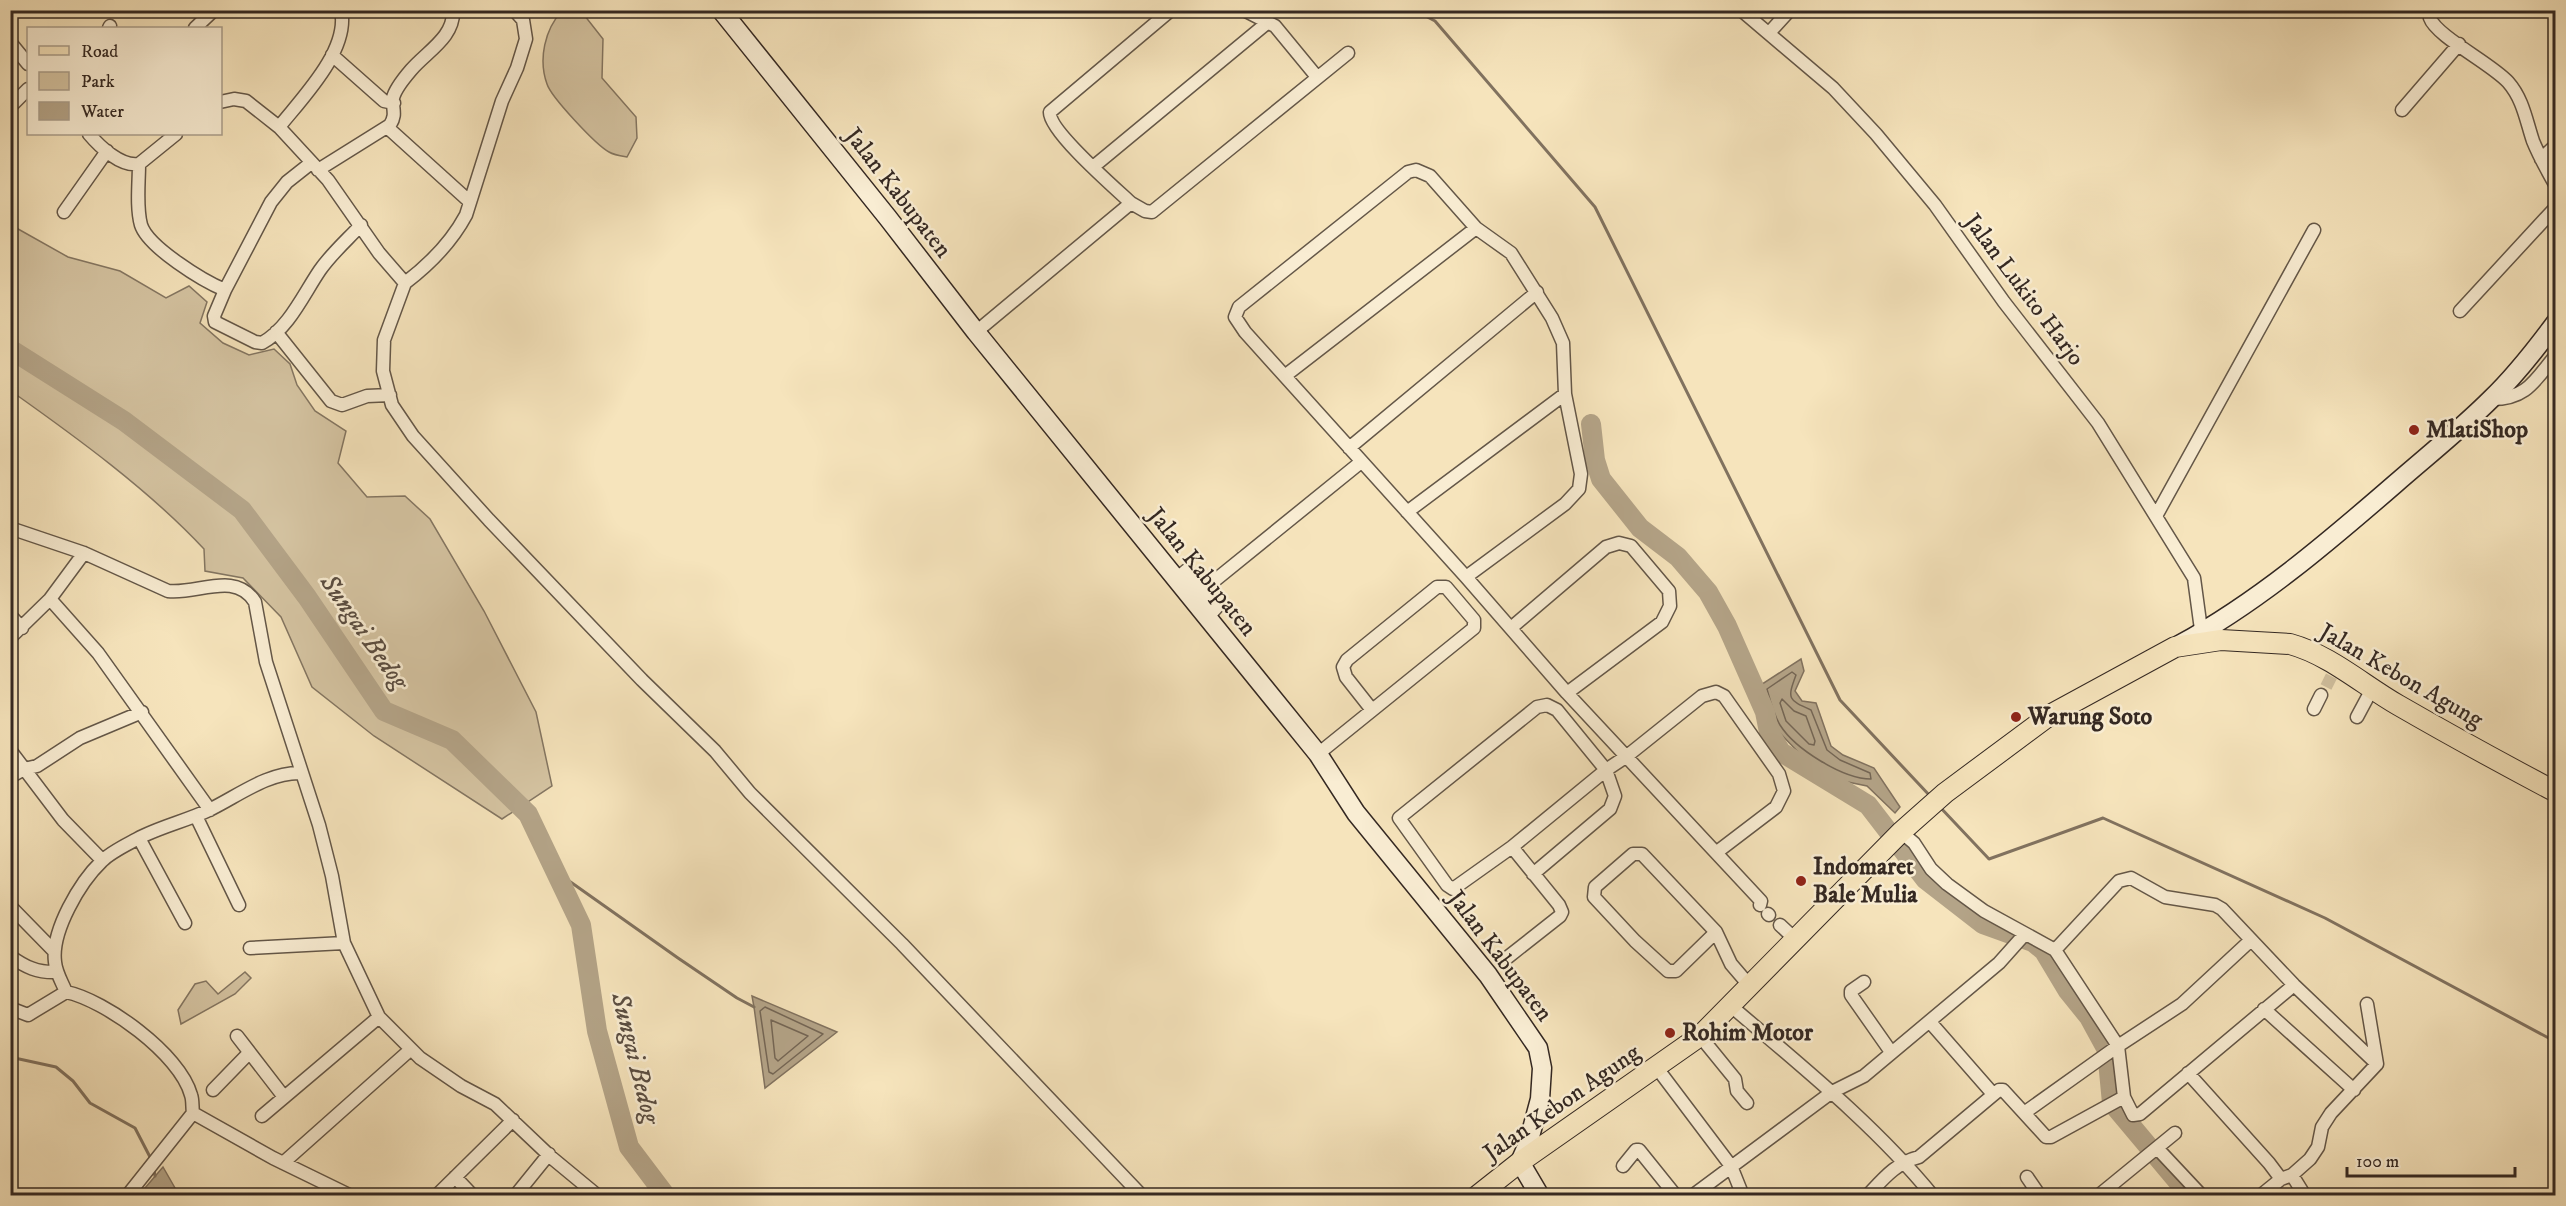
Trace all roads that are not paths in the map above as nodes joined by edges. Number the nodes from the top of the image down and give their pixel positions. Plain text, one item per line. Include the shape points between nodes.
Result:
1 (341, 10) edge
2 (453, 10) edge
3 (514, 10) edge
4 (721, 10) edge
5 (1171, 10) edge
6 (1244, 10) edge
7 (1741, 10) edge
8 (1790, 10) edge
9 (2435, 10) edge
10 (206, 13) edge
11 (1267, 22) junction
12 (196, 27) edge
13 (1769, 33) junction
14 (10, 42) edge
15 (2459, 44) junction
16 (1348, 53) dead end
17 (332, 55) junction
18 (27, 63) edge
19 (1317, 77) junction
20 (27, 90) edge
21 (222, 102) edge
22 (394, 103) junction
23 (10, 107) edge
24 (2402, 110) dead end
25 (279, 127) junction
26 (387, 127) junction
27 (90, 135) edge
28 (175, 135) edge
29 (2556, 145) edge
30 (107, 151) junction
31 (2541, 159) junction
32 (139, 164) junction
33 (315, 166) junction
34 (1093, 167) junction
35 (2556, 186) edge
36 (470, 202) junction
37 (1131, 203) junction
38 (2556, 207) edge
39 (64, 212) dead end
40 (361, 225) junction
41 (1476, 228) junction
42 (2314, 230) dead end
43 (405, 283) junction
44 (225, 290) junction
45 (1537, 292) junction
46 (2460, 311) dead end
47 (2556, 322) edge
48 (276, 332) junction
49 (976, 332) junction
50 (2556, 355) edge
51 (1286, 375) junction
52 (1565, 394) junction
53 (390, 395) junction
54 (2492, 399) junction
55 (1348, 448) junction
56 (1361, 462) junction
57 (1407, 512) junction
58 (2156, 516) junction
59 (10, 528) edge
60 (84, 553) junction
61 (1466, 577) junction
62 (1176, 579) junction
63 (1203, 590) junction
64 (50, 599) junction
65 (10, 615) edge
66 (1208, 617) junction
67 (22, 628) junction
68 (1511, 628) junction
69 (2202, 637) junction
70 (10, 638) edge
71 (2372, 689) junction
72 (2324, 691) tunnel mouth
73 (1567, 693) junction
74 (2314, 709) dead end
75 (1372, 710) junction
76 (142, 712) junction
77 (2357, 717) dead end
78 (10, 750) edge
79 (1318, 754) junction
80 (1628, 756) junction
81 (24, 769) junction
82 (1606, 770) junction
83 (301, 773) junction
84 (10, 777) edge
85 (2556, 792) edge
86 (210, 810) junction
87 (195, 816) junction
88 (1901, 832) junction
89 (139, 838) junction
90 (1512, 847) junction
91 (1717, 852) junction
92 (102, 860) junction
93 (1533, 873) junction
94 (240, 905) dead end
95 (10, 906) edge
96 (1765, 911) dead end
97 (185, 923) dead end
98 (1716, 933) junction
99 (2024, 935) junction
100 (2252, 940) junction
101 (344, 943) junction
102 (250, 948) dead end
103 (2055, 950) junction
104 (54, 951) junction
105 (10, 956) edge
106 (1508, 957) dead end
107 (57, 972) junction
108 (1864, 982) dead end
109 (1749, 985) junction
110 (2294, 985) junction
111 (66, 992) junction
112 (2367, 1004) dead end
113 (1731, 1006) junction
114 (10, 1008) edge
115 (2264, 1009) junction
116 (379, 1017) junction
117 (1930, 1022) junction
118 (237, 1036) dead end
119 (1700, 1036) junction
120 (2118, 1046) junction
121 (410, 1050) junction
122 (1891, 1052) junction
123 (249, 1053) junction
124 (2378, 1064) junction
125 (1657, 1068) junction
126 (2188, 1073) junction
127 (213, 1090) dead end
128 (2354, 1090) junction
129 (1832, 1092) junction
130 (1993, 1094) junction
131 (284, 1097) junction
132 (2121, 1099) junction
133 (1747, 1103) dead end
134 (193, 1113) junction
135 (2024, 1113) junction
136 (262, 1116) dead end
137 (513, 1120) junction
138 (2175, 1133) dead end
139 (2157, 1148) junction
140 (549, 1154) junction
141 (1905, 1161) junction
142 (1520, 1162) junction
143 (283, 1163) junction
144 (1623, 1166) dead end
145 (1731, 1166) junction
146 (455, 1177) junction
147 (2286, 1177) junction
148 (2027, 1178) dead end
149 (596, 1195) edge
150 (127, 1196) edge
151 (351, 1196) edge
152 (436, 1196) edge
153 (473, 1196) edge
154 (515, 1196) edge
155 (1142, 1196) edge
156 (1477, 1196) edge
157 (1540, 1196) edge
158 (1676, 1196) edge
159 (1692, 1196) edge
160 (1743, 1196) edge
161 (1867, 1196) edge
162 (1933, 1196) edge
163 (2040, 1196) edge
164 (2098, 1196) edge
165 (2202, 1196) edge
166 (2260, 1196) edge
167 (2305, 1196) edge

1 - 17 street via 343,29
2 - 22 street via 450,27 411,70 395,93
3 - 36 street via 523,20 526,39
4 - 49 main road, Jalan Kabupaten
5 - 34 street via 1050,112 1053,125
6 - 11 street
7 - 13 street, Jalan Lukito Harjo
8 - 13 street
9 - 15 street via 2430,18 2432,23
10 - 12 street
11 - 19 street via 1282,33
11 - 34 street
13 - 58 street, Jalan Lukito Harjo via 1833,87 1935,205 2097,423
14 - 18 street
15 - 24 street
15 - 31 street via 2518,94
16 - 19 street
17 - 22 street via 384,101
17 - 25 street
19 - 37 street via 1152,212
20 - 23 street
21 - 25 street via 246,101
22 - 26 street via 395,115
25 - 33 street
26 - 33 street
26 - 36 street
27 - 30 street
28 - 32 street
29 - 31 street
30 - 32 street via 123,162
30 - 39 street
31 - 35 street
32 - 44 street via 140,217 145,234 154,244
33 - 40 street
33 - 44 street via 287,182 272,202
34 - 37 street
36 - 43 street via 450,241
37 - 49 street
38 - 46 street
40 - 43 street
40 - 48 street via 335,250
41 - 45 street via 1511,253
41 - 51 street
41 - 51 street via 1430,176 1416,170 1408,172 1236,312 1245,332
42 - 58 street
43 - 53 street via 384,340 383,371
44 - 48 street via 215,322 255,342 262,343
45 - 52 street via 1563,343
45 - 55 street
47 - 54 main road
48 - 53 street via 332,401 342,405 367,396
49 - 62 main road, Jalan Kabupaten
50 - 54 street via 2530,387 2509,399
51 - 55 street
52 - 57 street
52 - 61 street via 1581,474 1579,489
53 - 155 street via 402,420 438,466
54 - 69 main road via 2317,551
55 - 56 street
56 - 57 street
56 - 63 street
57 - 61 street
58 - 69 street, Jalan Lukito Harjo via 2194,578
59 - 60 street
60 - 64 street
60 - 83 street via 168,591 238,586 250,594 255,602 266,662
61 - 68 street
62 - 63 street via 1187,570
62 - 66 main road, Jalan Kabupaten
63 - 66 street via 1218,607
64 - 67 street
64 - 76 street via 98,653
65 - 67 street
66 - 79 main road, Jalan Kabupaten
67 - 70 street
68 - 73 street
68 - 73 street via 1606,547 1619,543 1632,546 1669,591 1670,606 1662,622
69 - 71 main road, Jalan Kebon Agung via 2290,644 2318,655
69 - 88 main road, Jalan Kebon Agung via 2175,647 2050,715 1927,807
71 - 77 street
71 - 85 main road, Jalan Kebon Agung
72 - 74 street
73 - 80 street
75 - 75 street via 1346,677 1343,667 1347,660 1437,587 1446,587 1476,625
75 - 79 street
76 - 81 street via 80,738 37,766
76 - 86 street
78 - 81 street
79 - 142 main road, Jalan Kabupaten via 1356,813 1488,975 1538,1048 1542,1068 1540,1099
80 - 82 street
80 - 91 street
80 - 91 street via 1702,696 1716,692 1724,696 1779,774 1784,791 1776,807
81 - 84 street
81 - 92 street via 63,820
82 - 90 street
82 - 90 street via 1557,710 1547,705 1537,707 1399,818 1453,889
82 - 93 street via 1615,796 1610,809
83 - 86 street via 275,776
83 - 101 street via 324,845
86 - 87 street
87 - 89 street
87 - 94 street
88 - 99 street via 1914,843 1937,876
88 - 109 main road, Jalan Kebon Agung via 1788,932
89 - 92 street
89 - 97 street
90 - 93 street
91 - 96 street via 1761,900
92 - 104 street via 62,920
93 - 106 street via 1562,912
95 - 104 street
98 - 98 street via 1676,971 1668,971 1594,897 1595,887 1638,853 1642,854
98 - 109 street via 1731,964
99 - 103 street
99 - 117 street via 1999,963
100 - 103 street via 2215,905 2165,897 2135,879 2126,878
100 - 110 street
100 - 120 street via 2182,1004
101 - 102 street
101 - 116 street
103 - 120 street
104 - 107 street
105 - 107 street via 33,970
107 - 111 street
108 - 122 street via 1851,995
109 - 113 main road, Jalan Kebon Agung
110 - 115 street
110 - 124 street
111 - 114 street via 28,1015
111 - 134 street via 105,1007 167,1056 191,1094
112 - 124 street
113 - 119 main road, Jalan Kebon Agung
113 - 129 street
115 - 126 street
115 - 128 street
116 - 121 street
116 - 131 street
117 - 122 street
117 - 130 street
118 - 123 street
119 - 125 main road, Jalan Kebon Agung
119 - 133 street via 1734,1079 1737,1091
120 - 132 street
120 - 135 street
121 - 137 street via 461,1086 495,1104
121 - 143 street
122 - 129 street via 1864,1076
123 - 127 street
123 - 131 street
124 - 128 street
125 - 142 main road, Jalan Kebon Agung
125 - 145 street
126 - 132 street via 2137,1115
126 - 147 street
128 - 147 street via 2326,1120 2310,1159
129 - 141 street
129 - 145 street
130 - 135 street via 2003,1090
130 - 141 street via 1919,1157
131 - 136 street
132 - 135 street via 2051,1137 2043,1135
134 - 143 street
134 - 150 street
137 - 140 street
137 - 146 street
138 - 139 street
139 - 164 street
139 - 165 street
140 - 149 street
140 - 154 street
141 - 161 street
141 - 162 street
142 - 156 main road, Jalan Kebon Agung
142 - 157 main road
143 - 151 street
144 - 158 street via 1639,1150
145 - 159 street
145 - 160 street
146 - 152 street
146 - 153 street
147 - 166 street
147 - 167 street
148 - 163 street

